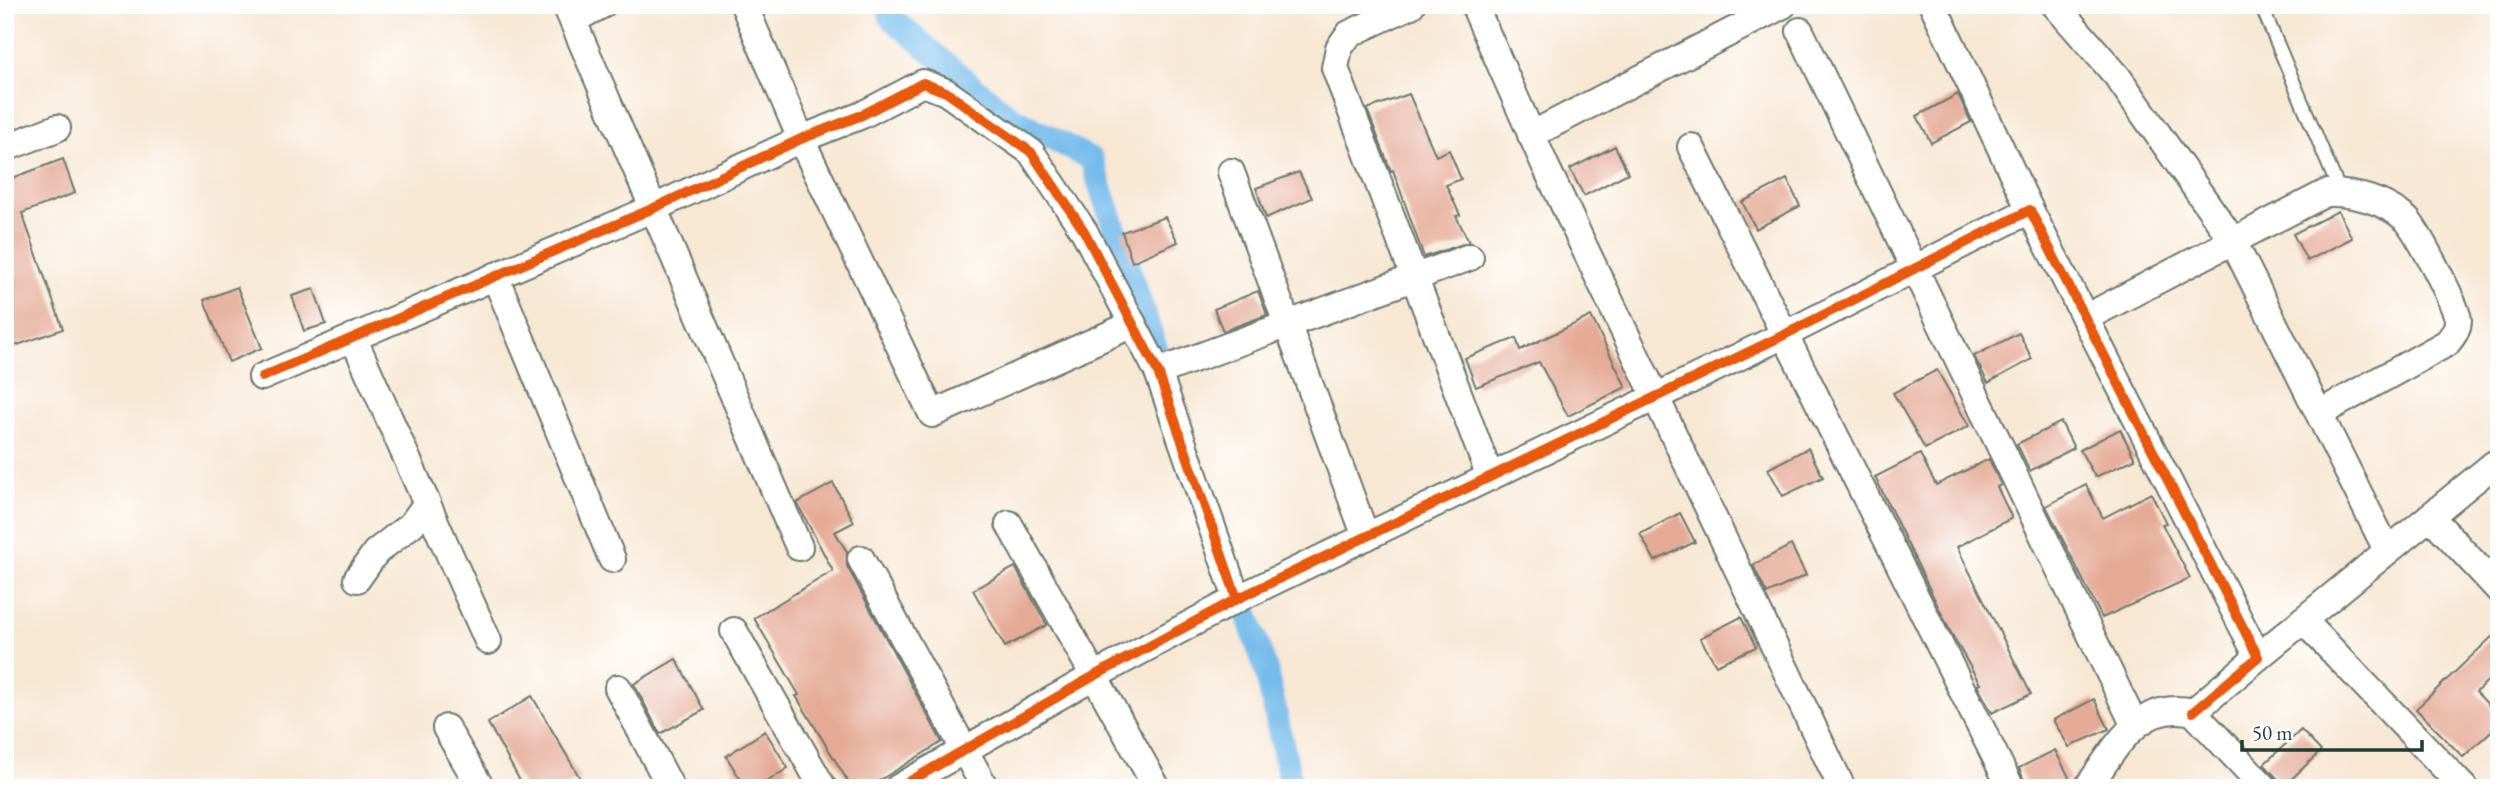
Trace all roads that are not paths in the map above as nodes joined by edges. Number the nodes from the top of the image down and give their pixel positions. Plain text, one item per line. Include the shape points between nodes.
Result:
1 (601, 5) edge
2 (744, 5) edge
3 (1411, 5) edge
4 (1475, 5) edge
5 (1783, 5) edge
6 (1933, 5) edge
7 (2055, 5) edge
8 (2261, 5) edge
9 (569, 13) edge
10 (1800, 31) dead end
11 (57, 128) dead end
12 (1531, 135) junction
13 (801, 139) junction
14 (1690, 147) dead end
15 (5, 148) edge
16 (1231, 172) dead end
17 (2340, 192) junction
18 (654, 208) junction
19 (2030, 209) junction
20 (2233, 241) junction
21 (1470, 257) dead end
22 (1914, 269) junction
23 (495, 276) junction
24 (1415, 277) junction
25 (2085, 318) junction
26 (1133, 324) junction
27 (1287, 324) junction
28 (1784, 335) junction
29 (354, 337) junction
30 (1158, 372) junction
31 (262, 377) dead end
32 (1657, 396) junction
33 (2320, 412) junction
34 (2494, 464) dead end
35 (1490, 477) junction
36 (427, 503) junction
37 (2430, 516) junction
38 (1009, 524) dead end
39 (1366, 537) junction
40 (799, 547) dead end
41 (2387, 550) junction
42 (612, 559) dead end
43 (861, 559) dead end
44 (357, 579) dead end
45 (2499, 590) edge
46 (1237, 599) junction
47 (2303, 620) junction
48 (734, 631) dead end
49 (488, 641) dead end
50 (2258, 657) junction
51 (1094, 676) junction
52 (618, 688) dead end
53 (2193, 712) junction
54 (2134, 724) junction
55 (446, 728) dead end
56 (965, 750) junction
57 (481, 788) edge
58 (671, 788) edge
59 (823, 788) edge
60 (898, 788) edge
61 (985, 788) edge
62 (1157, 788) edge
63 (1842, 788) edge
64 (2011, 788) edge
65 (2087, 788) edge
66 (2265, 788) edge
67 (2464, 788) edge

1 - 9 street
2 - 13 street
3 - 24 street via 1349,34 1339,48 1335,68
4 - 12 street
5 - 12 street
6 - 19 street
7 - 20 street via 2117,76
8 - 17 lane
9 - 18 street
10 - 22 street
11 - 15 street
12 - 32 street
13 - 18 street
13 - 26 street via 862,115 923,83 946,92 1031,152 1084,231
13 - 26 street via 932,414
14 - 28 street
16 - 27 street
17 - 20 street via 2326,194
17 - 33 street via 2360,195 2408,221 2458,315 2458,324 2446,344
18 - 23 street
18 - 40 street
19 - 22 street
19 - 25 street
20 - 25 street
20 - 33 street
21 - 24 street
22 - 28 street
22 - 54 street
23 - 29 street
23 - 42 street
24 - 27 street
24 - 35 street
25 - 50 street
26 - 30 street
27 - 30 street
27 - 39 street
28 - 32 street
28 - 64 street
29 - 31 street
29 - 36 street
30 - 46 street
32 - 35 street
32 - 63 street
33 - 41 street
34 - 37 street
35 - 39 street
36 - 44 street via 412,524 376,552
36 - 49 street
37 - 41 street
37 - 45 street
38 - 51 street
39 - 46 street
41 - 47 street
43 - 56 street
46 - 51 street
47 - 50 street
47 - 67 street
48 - 59 street
50 - 53 street
51 - 56 street
51 - 62 street
52 - 58 street
53 - 54 street via 2158,711
53 - 66 street
54 - 65 street
55 - 57 street
56 - 60 street
56 - 61 street

